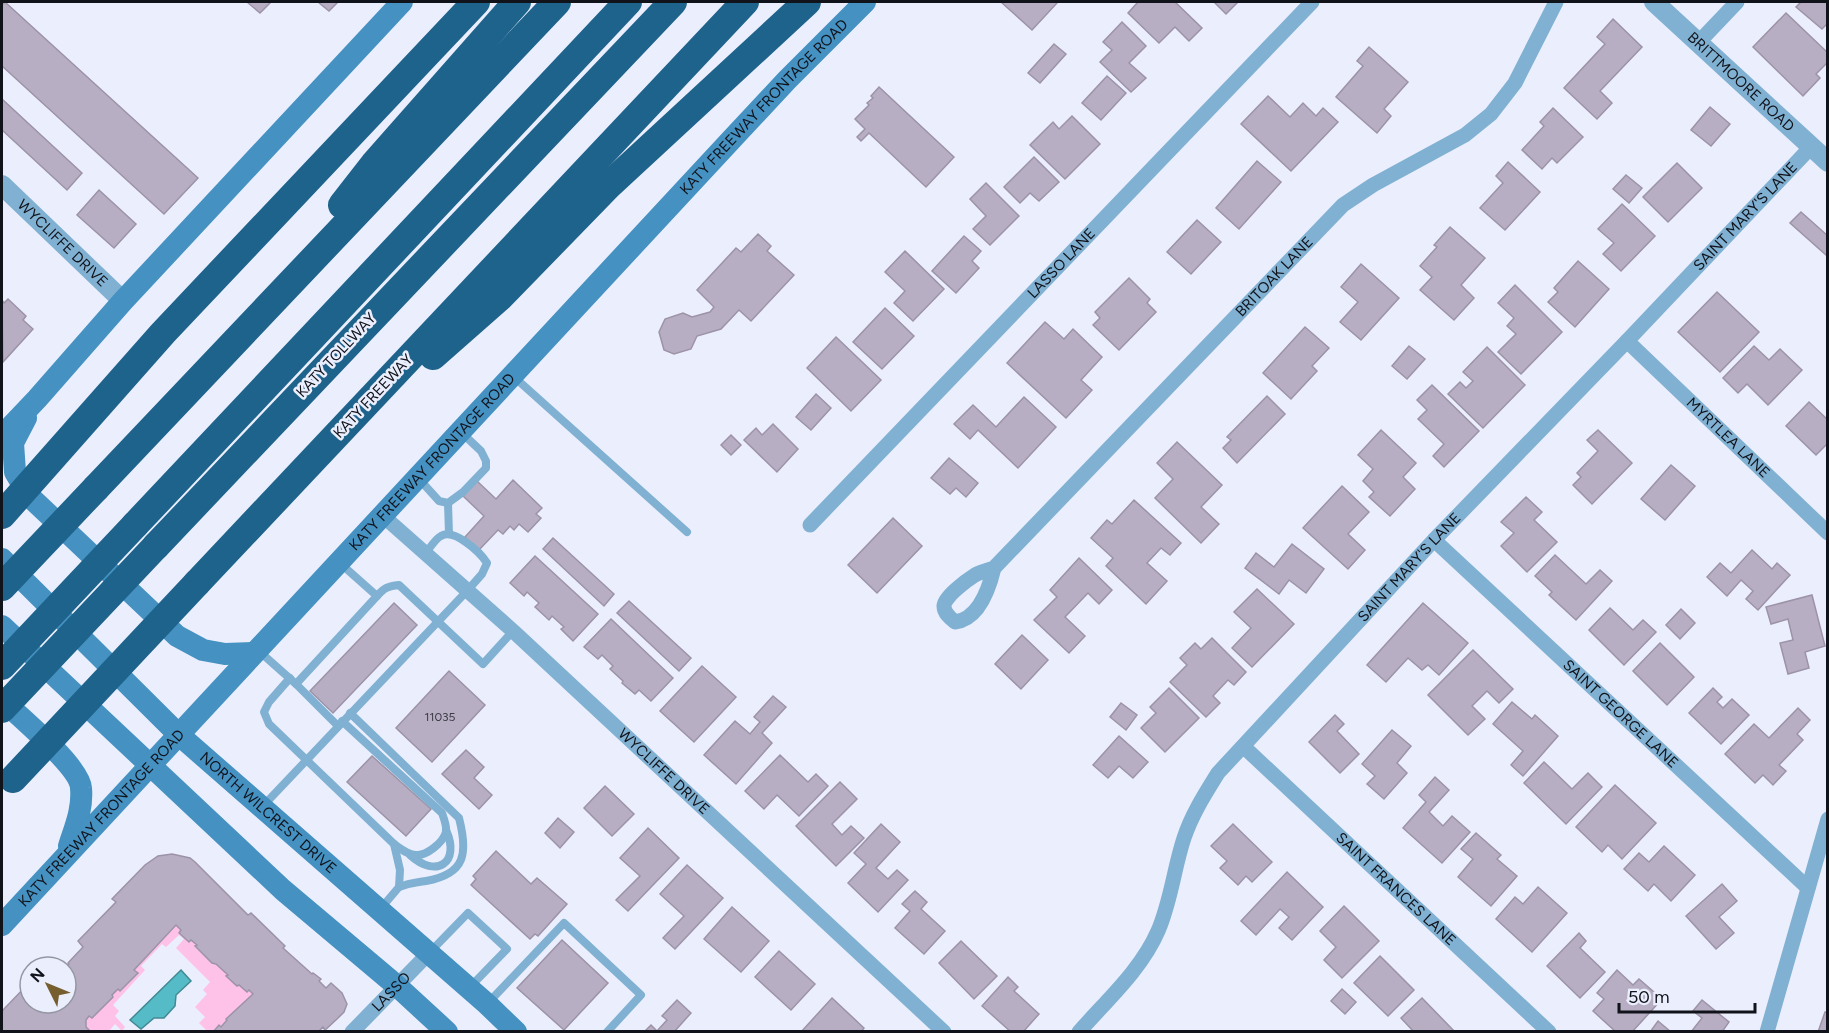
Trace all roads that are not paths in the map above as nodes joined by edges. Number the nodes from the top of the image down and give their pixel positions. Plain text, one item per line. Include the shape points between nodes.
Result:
1 (402, 2) edge
2 (476, 2) edge
3 (517, 2) edge
4 (557, 2) edge
5 (628, 2) edge
6 (673, 2) edge
7 (745, 2) edge
8 (807, 2) edge
9 (866, 2) edge
10 (1312, 2) edge
11 (1556, 2) edge
12 (1654, 2) edge
13 (1737, 2) edge
14 (1698, 43) junction
15 (1810, 147) junction
16 (1827, 162) edge
17 (2, 185) edge
18 (123, 301) junction
19 (1627, 341) junction
20 (225, 352) junction
21 (512, 375) junction
22 (37, 399) junction
23 (460, 431) junction
24 (2, 436) edge
25 (303, 471) junction
26 (417, 477) junction
27 (448, 503) junction
28 (2, 515) edge
29 (382, 515) junction
30 (810, 525) dead end
31 (687, 532) dead end
32 (1827, 533) edge
33 (449, 534) junction
34 (1434, 540) junction
35 (425, 554) junction
36 (2, 559) edge
37 (338, 562) junction
38 (994, 568) dead end
39 (2, 587) edge
40 (467, 591) junction
41 (377, 596) junction
42 (438, 621) junction
43 (2, 626) edge
44 (513, 631) junction
45 (255, 651) junction
46 (2, 666) edge
47 (293, 681) junction
48 (2, 699) edge
49 (2, 709) edge
50 (350, 713) junction
51 (340, 724) junction
52 (178, 734) junction
53 (1244, 747) junction
54 (306, 759) junction
55 (149, 765) junction
56 (7, 785) edge
57 (262, 807) junction
58 (1827, 819) edge
59 (446, 830) junction
60 (394, 844) junction
61 (67, 854) junction
62 (409, 854) junction
63 (399, 887) junction
64 (1808, 888) junction
65 (379, 910) junction
66 (2, 925) edge
67 (429, 953) junction
68 (397, 986) junction
69 (469, 988) junction
70 (487, 1004) junction
71 (352, 1032) edge
72 (447, 1032) edge
73 (516, 1032) edge
74 (607, 1032) edge
75 (944, 1032) edge
76 (1079, 1032) edge
77 (1549, 1032) edge
78 (1767, 1032) edge

1 - 18 main road
2 - 28 highway, bridge via 156,341
3 - 20 highway via 374,164
4 - 20 highway
5 - 46 highway, KATY TOLLWAY, bridge
6 - 49 highway, KATY TOLLWAY, bridge
7 - 25 highway, KATY FREEWAY
8 - 25 highway via 608,186 501,297
9 - 21 main road, KATY FREEWAY FRONTAGE ROAD via 787,80
10 - 30 street, LASSO LANE
11 - 38 street, BRITOAK LANE via 1515,83 1491,114 1465,135 1343,205
12 - 14 street, BRITTMOORE ROAD
13 - 14 street
14 - 15 street, BRITTMOORE ROAD
15 - 16 street, BRITTMOORE ROAD
15 - 19 street, SAINT MARY'S LANE
17 - 18 street, WYCLIFFE DRIVE
18 - 22 main road
19 - 32 street, MYRTLEA LANE
19 - 34 street, SAINT MARY'S LANE
20 - 39 highway, bridge
21 - 23 main road, KATY FREEWAY FRONTAGE ROAD
21 - 31 lane
22 - 24 main road
22 - 45 main road via 13,442 15,472 29,496 177,636 203,650 225,654
23 - 26 main road, KATY FREEWAY FRONTAGE ROAD
23 - 27 lane via 481,451 486,468
25 - 56 highway, KATY FREEWAY, bridge
26 - 27 lane via 439,501
26 - 29 main road, KATY FREEWAY FRONTAGE ROAD
27 - 33 lane
29 - 35 street, WYCLIFFE DRIVE
29 - 37 main road, KATY FREEWAY FRONTAGE ROAD
33 - 35 lane via 440,536
33 - 40 lane via 460,538 487,563
34 - 53 street, SAINT MARY'S LANE
34 - 64 street, SAINT GEORGE LANE
35 - 40 street, WYCLIFFE DRIVE
36 - 52 main road, NORTH WILCREST DRIVE
37 - 41 lane
37 - 45 main road, KATY FREEWAY FRONTAGE ROAD
40 - 42 lane
40 - 44 street, WYCLIFFE DRIVE
41 - 42 lane via 390,585 399,585
41 - 47 lane
42 - 44 lane via 483,664
42 - 50 lane
43 - 55 main road
44 - 75 street, WYCLIFFE DRIVE
45 - 47 lane
45 - 52 main road, KATY FREEWAY FRONTAGE ROAD
47 - 51 lane
47 - 54 lane via 269,702 264,712 269,724
48 - 61 main road via 68,763 81,785 81,812
50 - 51 lane
50 - 63 lane via 459,818 465,839 457,868 439,878
51 - 54 lane
51 - 59 lane via 436,806
52 - 55 main road, KATY FREEWAY FRONTAGE ROAD
52 - 57 main road, NORTH WILCREST DRIVE
53 - 76 street, SAINT MARY'S LANE via 1218,773 1197,806 1184,839 1167,908 1142,960
53 - 77 street, SAINT FRANCES LANE
54 - 57 lane
54 - 60 lane
55 - 61 main road, KATY FREEWAY FRONTAGE ROAD
55 - 68 main road via 283,890
57 - 65 main road, NORTH WILCREST DRIVE
58 - 64 street
59 - 62 lane via 432,849 419,856
59 - 62 lane via 451,846 450,856 443,864 430,868
60 - 62 lane
60 - 63 lane
61 - 66 main road, KATY FREEWAY FRONTAGE ROAD
63 - 65 lane
64 - 78 street
65 - 67 main road, NORTH WILCREST DRIVE
67 - 68 street, LASSO
67 - 69 main road, NORTH WILCREST DRIVE
67 - 69 lane via 468,913 507,950
68 - 71 street, LASSO
68 - 72 main road
69 - 70 main road, NORTH WILCREST DRIVE
70 - 73 main road, NORTH WILCREST DRIVE
70 - 74 lane via 564,923 641,995

